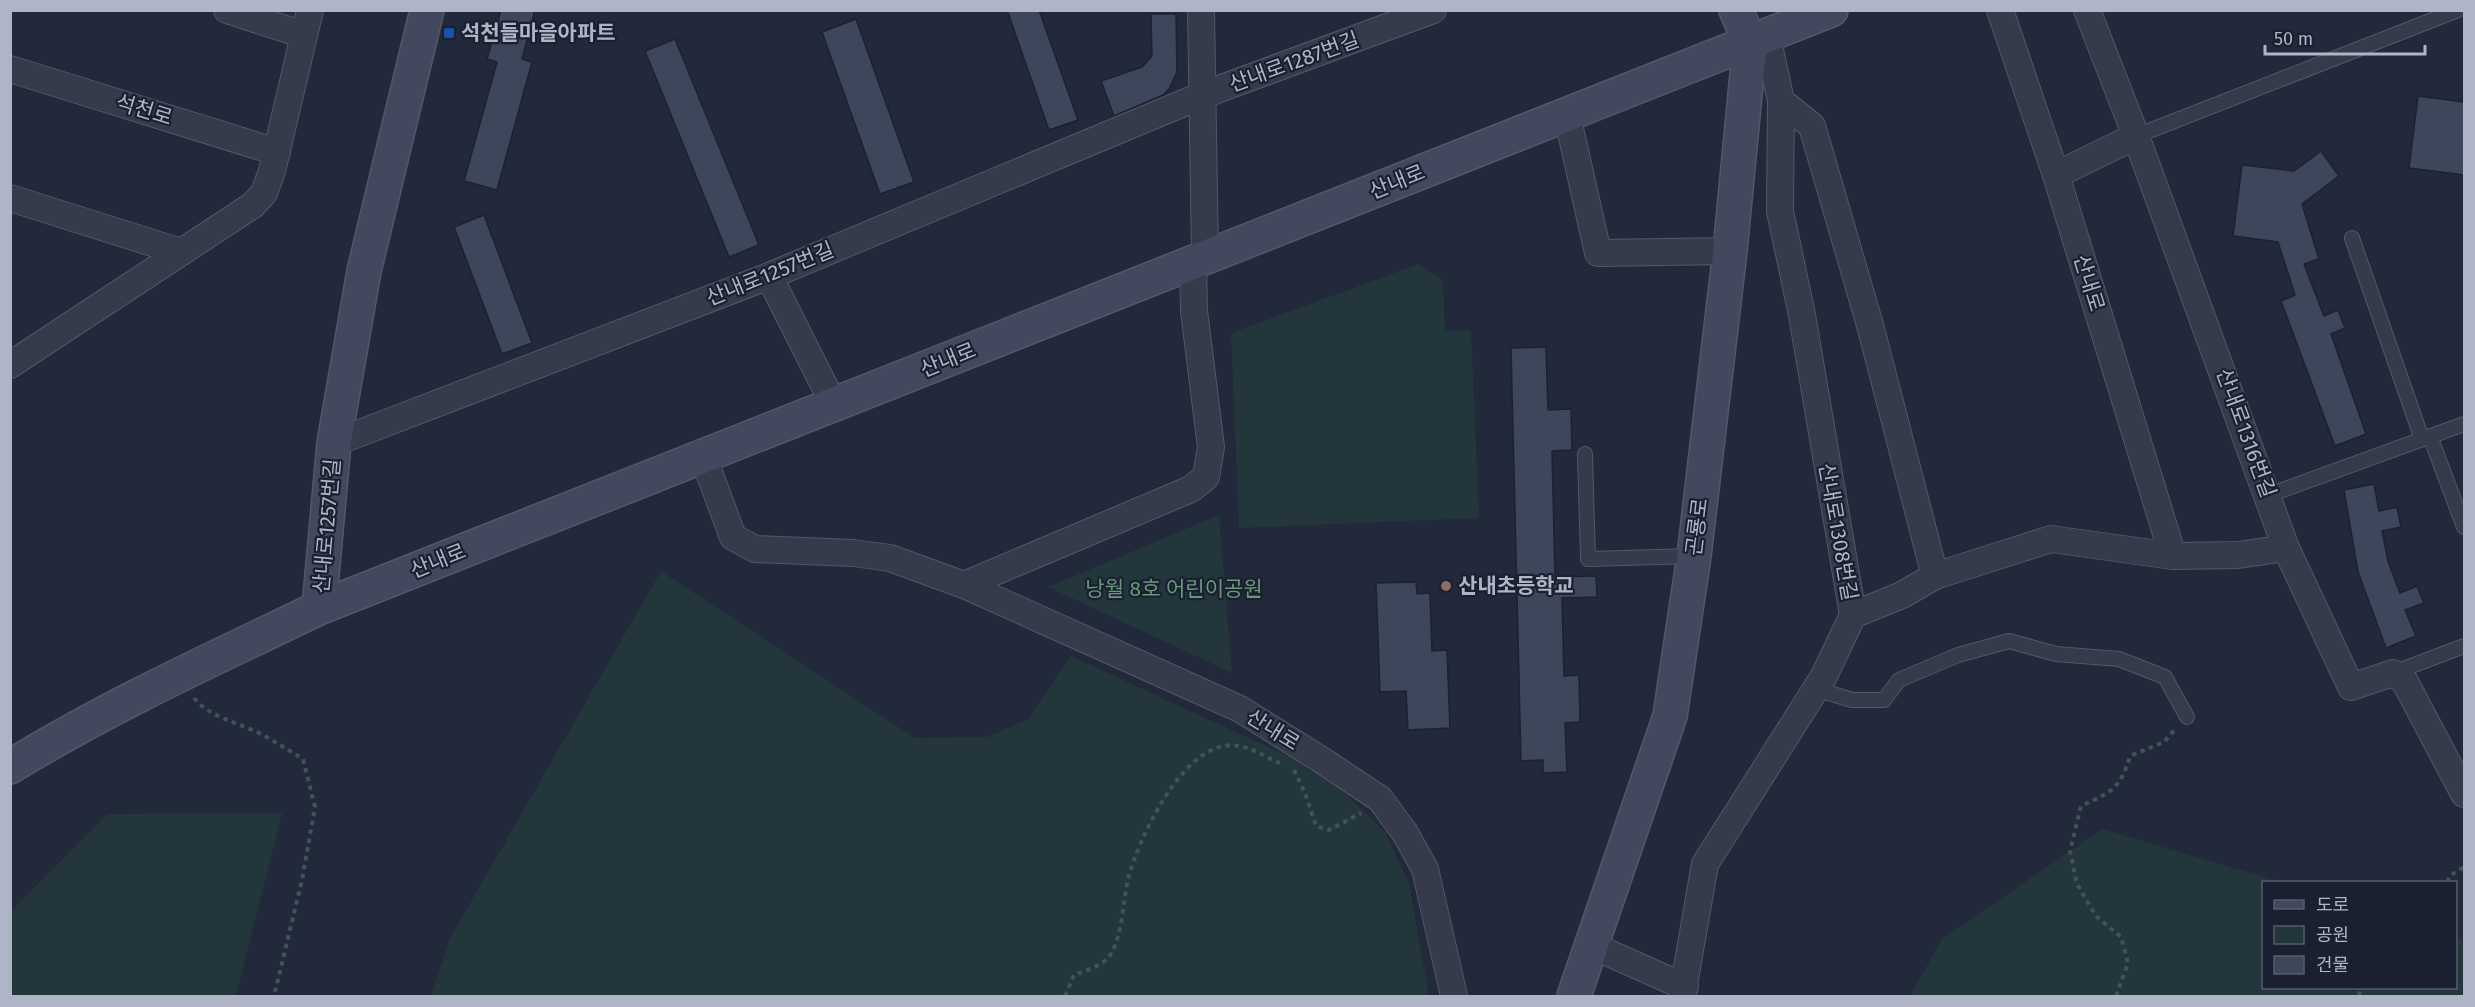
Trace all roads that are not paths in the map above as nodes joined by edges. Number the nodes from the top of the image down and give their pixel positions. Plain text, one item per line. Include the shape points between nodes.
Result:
1 (227, 10) edge
2 (427, 10) edge
3 (1201, 10) edge
4 (1433, 10) edge
5 (1736, 10) edge
6 (1831, 10) edge
7 (2000, 10) edge
8 (2087, 10) edge
9 (2458, 10) edge
10 (1385, 20) edge
11 (307, 23) edge
12 (1758, 39) junction
13 (10, 69) edge
14 (1203, 95) junction
15 (1781, 101) junction
16 (1567, 115) junction
17 (2136, 136) junction
18 (277, 152) junction
19 (2056, 175) junction
20 (10, 198) edge
21 (2352, 238) dead end
22 (1730, 251) junction
23 (182, 252) junction
24 (1193, 263) junction
25 (770, 276) junction
26 (15, 358) edge
27 (834, 405) junction
28 (2464, 424) edge
29 (2426, 438) junction
30 (334, 443) junction
31 (1585, 454) dead end
32 (703, 456) junction
33 (2269, 495) junction
34 (2464, 527) edge
35 (2286, 548) junction
36 (1694, 556) junction
37 (2173, 556) junction
38 (1935, 576) junction
39 (964, 585) junction
40 (319, 608) junction
41 (1853, 615) junction
42 (2464, 646) edge
43 (2393, 673) junction
44 (1816, 689) junction
45 (2187, 717) road end
46 (13, 761) edge
47 (2463, 788) edge
48 (1593, 946) junction
49 (1683, 992) edge
50 (1454, 996) edge
51 (1574, 996) edge

1 - 11 street
2 - 30 main road, 산내로1257번길 via 364,271
3 - 14 street, 산내로1287번길
4 - 10 street, 산내로1287번길
5 - 12 main road
6 - 12 main road, 산내로
7 - 19 street, 산내로
8 - 17 street, 산내로1316번길
9 - 17 lane
10 - 14 street, 산내로1287번길
11 - 18 street
12 - 15 street, 산내로1308번길
12 - 16 main road, 산내로
12 - 22 main road, 곤룡로
13 - 18 street, 석천로
14 - 24 street, 산내로1287번길 via 1205,255
14 - 25 street, 산내로1257번길
15 - 38 street via 1812,126 1870,325
15 - 41 street, 산내로1308번길 via 1780,211 1802,315
16 - 22 street via 1598,253
16 - 24 main road, 산내로
17 - 19 street
17 - 33 street, 산내로1316번길
18 - 23 street via 264,193 253,205
19 - 37 street, 산내로
20 - 23 street
21 - 29 lane
22 - 36 main road, 곤룡로
23 - 26 street
24 - 27 main road, 산내로
24 - 39 street via 1194,311 1211,447 1206,477 1191,489
25 - 27 street
25 - 30 street, 산내로1257번길
27 - 32 main road, 산내로
28 - 29 lane
29 - 33 lane
29 - 34 lane
30 - 40 main road, 산내로1257번길
31 - 36 lane via 1588,559
32 - 39 street, 산내로 via 733,537 755,549 890,558
32 - 40 main road, 산내로
33 - 35 street, 산내로1316번길
35 - 37 street via 2238,555
35 - 43 street, 산내로1316번길 via 2351,687
36 - 48 main road, 곤룡로 via 1670,716
37 - 38 street via 2051,539
38 - 41 street
39 - 50 street, 산내로 via 1240,709 1380,799 1425,869
40 - 46 main road, 산내로
41 - 44 street, 산내로1308번길
42 - 43 lane
43 - 47 street via 2405,682
44 - 45 lane via 1852,700 1884,700 1899,680 1958,655 2010,641 2056,654 2119,659 2165,677
44 - 49 street, 산내로1308번길 via 1705,864
48 - 49 street
48 - 51 main road, 곤룡로

